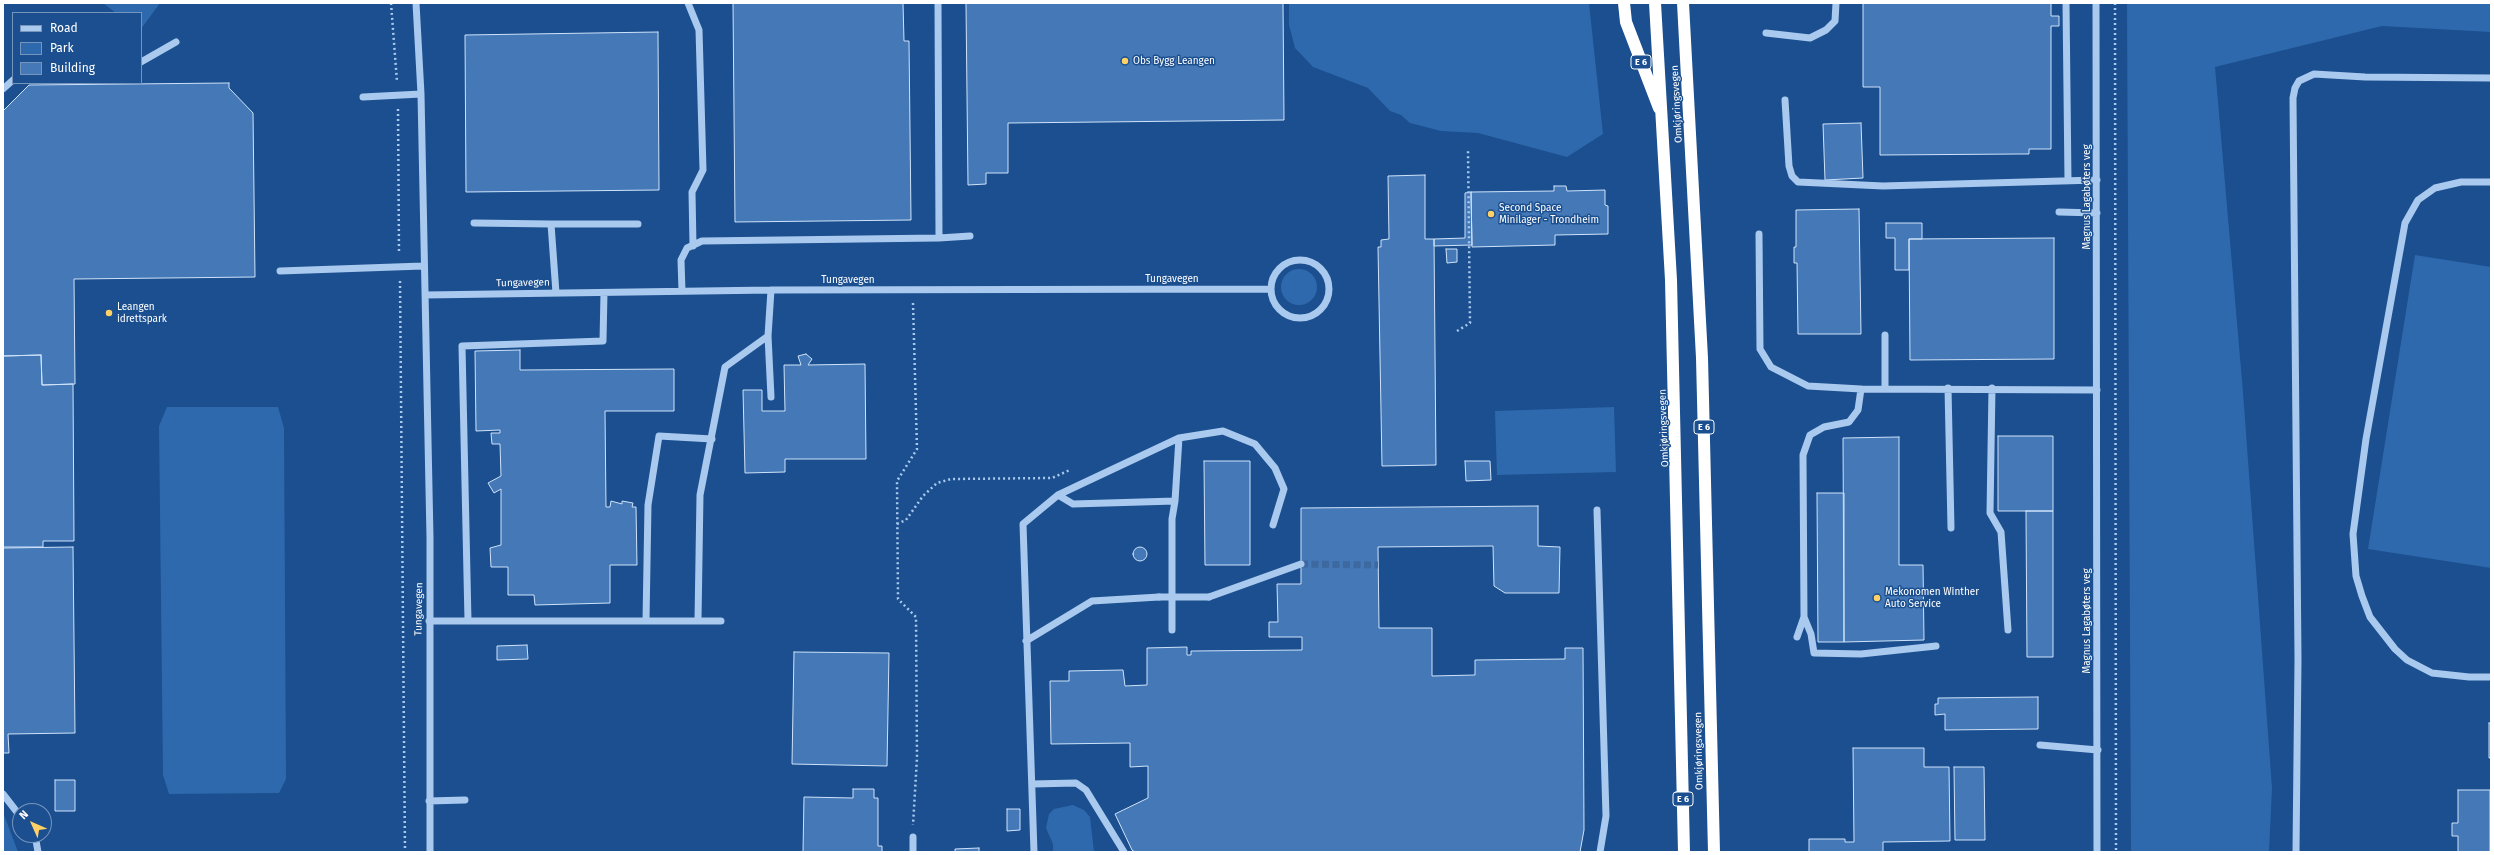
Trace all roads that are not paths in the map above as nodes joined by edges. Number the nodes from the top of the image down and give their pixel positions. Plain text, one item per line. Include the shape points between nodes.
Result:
1 (416, 3) edge
2 (688, 3) edge
3 (938, 3) edge
4 (1624, 3) edge
5 (1655, 3) edge
6 (1683, 3) edge
7 (1836, 3) edge
8 (2066, 3) edge
9 (2096, 3) edge
10 (1766, 33) dead end
11 (176, 42) dead end
12 (142, 61) edge
13 (2491, 78) edge
14 (12, 81) edge
15 (3, 89) edge
16 (421, 94) junction
17 (363, 97) dead end
18 (1785, 100) dead end
19 (1664, 120) junction
20 (2096, 180) junction
21 (2068, 181) junction
22 (2491, 182) edge
23 (2059, 212) dead end
24 (2098, 213) junction
25 (474, 223) dead end
26 (551, 224) junction
27 (638, 224) dead end
28 (1759, 234) dead end
29 (970, 236) dead end
30 (939, 238) junction
31 (693, 246) junction
32 (423, 266) junction
33 (280, 271) dead end
34 (771, 290) junction
35 (1270, 290) junction
36 (682, 291) junction
37 (556, 293) junction
38 (604, 293) junction
39 (425, 295) junction
40 (1885, 335) dead end
41 (768, 336) junction
42 (1885, 388) junction
43 (1948, 388) junction
44 (1992, 388) junction
45 (1861, 389) junction
46 (2096, 390) junction
47 (771, 397) dead end
48 (1179, 438) junction
49 (712, 439) junction
50 (1058, 495) junction
51 (1175, 502) junction
52 (1597, 510) dead end
53 (1273, 525) dead end
54 (1951, 528) dead end
55 (1301, 564) tunnel mouth
56 (1804, 617) junction
57 (698, 620) junction
58 (429, 621) junction
59 (468, 621) junction
60 (646, 621) junction
61 (721, 621) dead end
62 (1172, 630) dead end
63 (2008, 630) dead end
64 (1797, 636) dead end
65 (1026, 641) junction
66 (1936, 646) dead end
67 (2491, 677) edge
68 (2040, 745) dead end
69 (2098, 750) junction
70 (1032, 784) junction
71 (3, 794) edge
72 (465, 800) dead end
73 (429, 801) junction
74 (12, 806) edge
75 (913, 837) road end
76 (430, 852) edge
77 (914, 852) edge
78 (1034, 852) edge
79 (1124, 852) edge
80 (1600, 852) edge
81 (1684, 852) edge
82 (1714, 852) edge
83 (2097, 852) edge
84 (2296, 852) edge

1 - 16 street, Tungavegen
2 - 31 street via 699,30 703,170 692,192
3 - 30 street
4 - 19 highway, E 6 via 1626,22
5 - 19 highway, Omkjøringsvegen / E 6
6 - 82 highway, Omkjøringsvegen / E 6 via 1702,358
7 - 10 street via 1835,21 1826,30 1810,38
8 - 21 street
9 - 20 street, Magnus Lagabøters veg
11 - 12 street
13 - 84 street via 2365,78 2314,74 2299,81 2295,88 2293,98 2298,651
14 - 15 street
16 - 17 street
16 - 32 street, Tungavegen
18 - 21 street via 1789,166 1792,176 1798,182 1883,186
19 - 81 highway, Omkjøringsvegen / E 6 via 1677,456
20 - 21 street
20 - 24 street, Magnus Lagabøters veg
22 - 67 street via 2460,182 2435,188 2418,200 2405,223 2365,446 2353,534 2356,576 2362,596 2370,617 2395,649 2407,660 2432,673
23 - 24 street
24 - 46 street, Magnus Lagabøters veg
25 - 26 street
26 - 27 street
26 - 37 street
28 - 45 street via 1760,349 1770,367 1808,386
29 - 30 street
30 - 31 street via 702,241
31 - 36 street via 687,248 681,260
32 - 33 street
32 - 39 street, Tungavegen
34 - 35 street, Tungavegen
34 - 36 street, Tungavegen
34 - 41 street
35 - 35 street via 1274,303 1283,313 1301,318 1318,312 1328,297 1329,288 1328,279 1317,265 1299,259 1282,265 1274,276
36 - 38 street, Tungavegen
37 - 38 street, Tungavegen
37 - 39 street, Tungavegen
38 - 59 street via 603,341 462,346
39 - 58 street, Tungavegen via 430,538
40 - 42 street
41 - 47 street
41 - 49 street via 725,367
42 - 43 street
42 - 45 street
43 - 44 street
43 - 54 street
44 - 46 street
44 - 63 street via 1990,514 2001,532
45 - 56 street via 1858,410 1849,422 1824,427 1810,435 1803,455
46 - 69 street, Magnus Lagabøters veg
48 - 50 street
48 - 51 street
48 - 53 street via 1223,431 1255,444 1276,468 1284,489
49 - 57 street via 700,495
49 - 60 street via 659,436 648,505
50 - 51 street via 1073,504
50 - 65 street via 1023,524
51 - 62 street via 1172,519
52 - 80 street via 1606,816
55 - 65 street, bridge via 1209,597 1092,601
56 - 64 street
56 - 66 street via 1812,634 1814,653 1861,654
57 - 60 street
57 - 61 street
58 - 59 street
58 - 73 street, Tungavegen
59 - 60 street
65 - 70 street
68 - 69 street
69 - 83 street, Magnus Lagabøters veg
70 - 78 street
70 - 79 street via 1076,783 1086,790
71 - 74 street
72 - 73 street
73 - 76 street, Tungavegen
75 - 77 street

